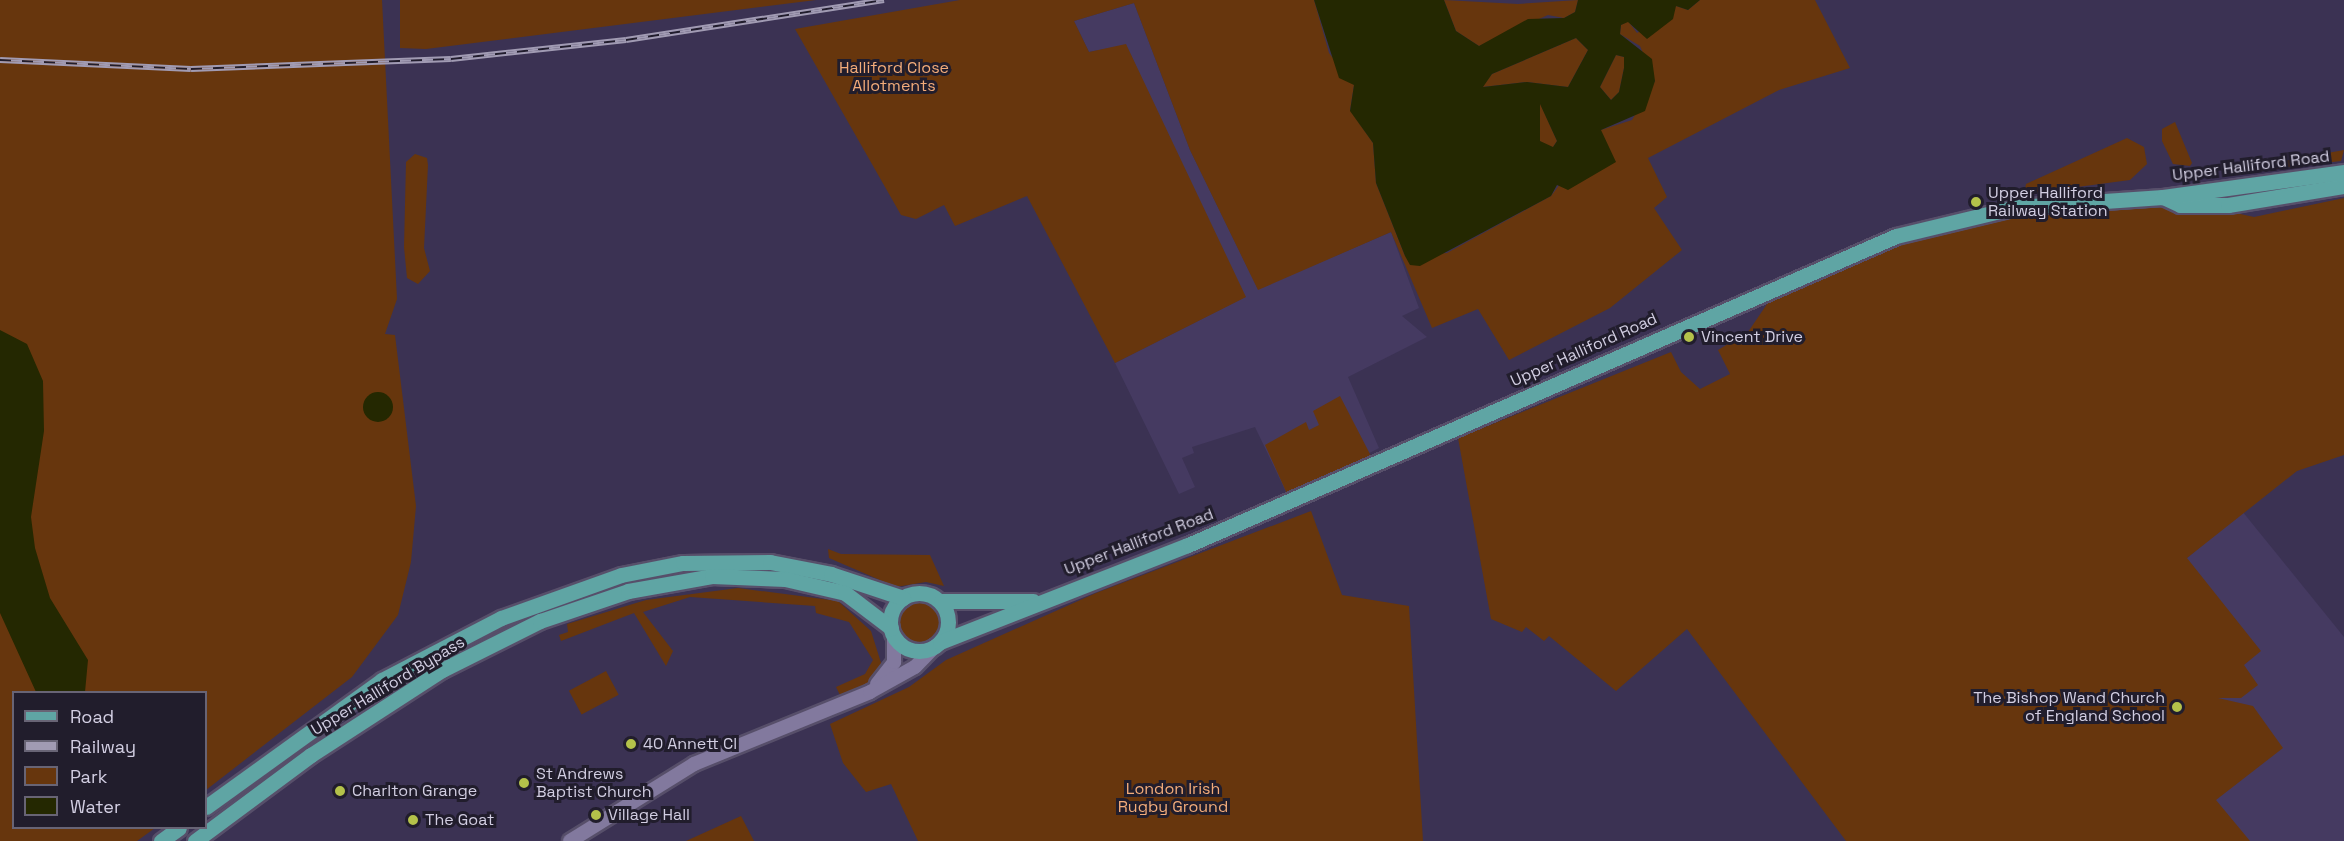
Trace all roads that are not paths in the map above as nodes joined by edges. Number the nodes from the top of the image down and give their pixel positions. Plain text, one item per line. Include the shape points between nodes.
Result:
1 (2344, 172) edge
2 (2344, 186) edge
3 (2163, 196) junction
4 (903, 598) junction
5 (941, 601) junction
6 (1037, 602) junction
7 (893, 632) junction
8 (937, 644) junction
9 (870, 692) junction
10 (207, 806) edge
11 (178, 829) edge
12 (161, 841) edge
13 (195, 841) edge
14 (570, 841) edge

1 - 3 main road, Upper Halliford Road
2 - 3 main road, Upper Halliford Road via 2228,205 2180,204
3 - 6 main road, Upper Halliford Road via 2009,208 1896,236 1188,545
4 - 5 main road via 919,592
4 - 7 main road via 894,608
4 - 10 main road, Upper Halliford Bypass via 831,574 770,562 692,562 621,575 501,618 382,680
5 - 6 main road, Upper Halliford Road
5 - 8 main road via 948,623
6 - 8 main road, Upper Halliford Road
7 - 8 main road via 916,650
7 - 9 street via 894,662
7 - 13 main road, Upper Halliford Bypass via 845,593 785,579 712,576 628,591 540,621 442,670 311,755
8 - 9 street, Upper Halliford Road via 915,667
9 - 14 street, Upper Halliford Road via 717,751
11 - 12 main road

